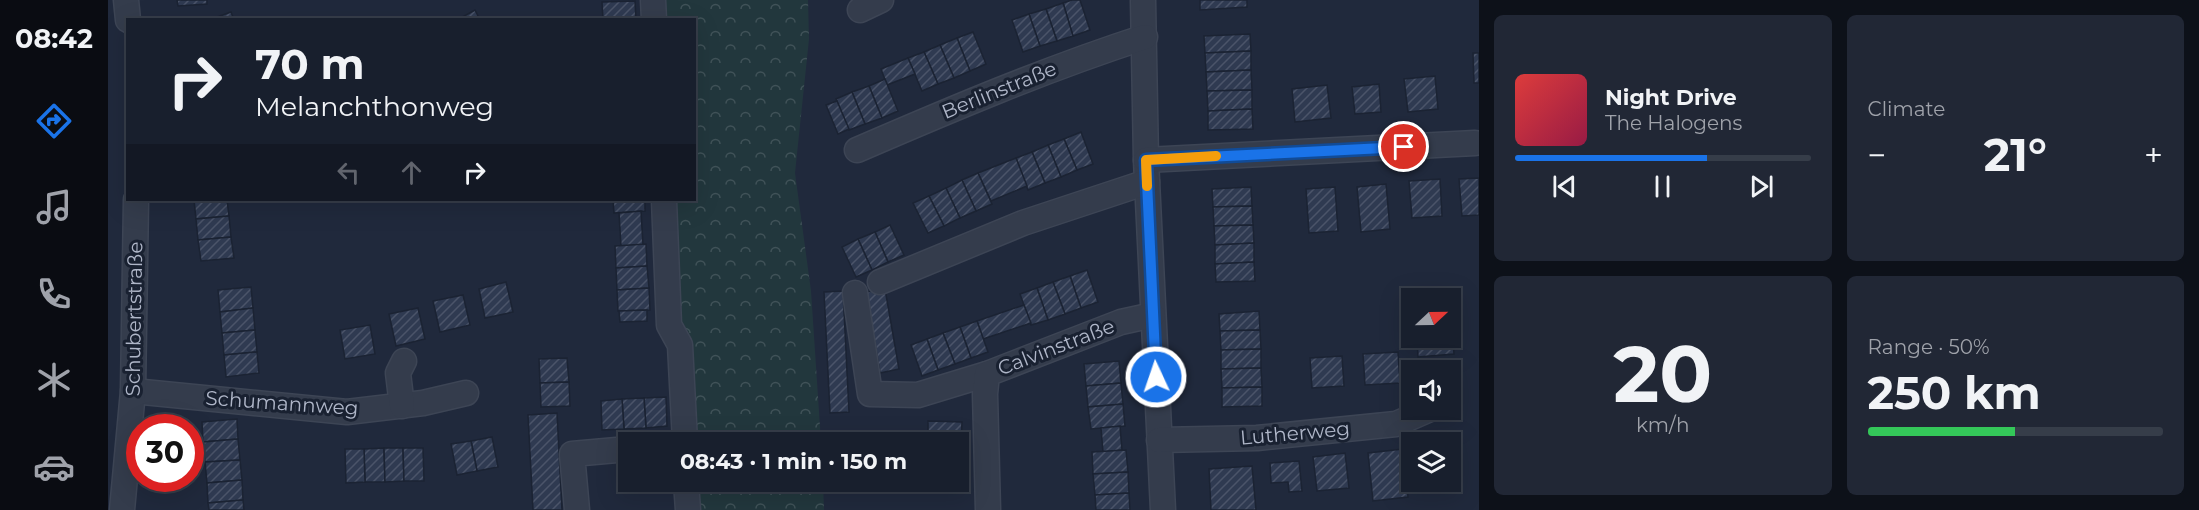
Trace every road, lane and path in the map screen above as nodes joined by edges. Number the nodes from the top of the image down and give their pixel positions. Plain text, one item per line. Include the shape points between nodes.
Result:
1 (126, 0) edge
2 (653, 0) edge
3 (1143, 0) edge
4 (128, 18) edge
5 (654, 18) edge
6 (1144, 37) junction
7 (1474, 143) dead end
8 (856, 150) dead end
9 (1147, 171) junction
10 (136, 201) edge
11 (664, 201) edge
12 (880, 282) dead end
13 (855, 293) dead end
14 (1153, 315) junction
15 (404, 361) dead end
16 (987, 374) junction
17 (133, 391) junction
18 (466, 393) dead end
19 (402, 406) junction
20 (1405, 420) edge
21 (684, 432) edge
22 (1159, 440) junction
23 (618, 450) edge
24 (687, 492) edge
25 (122, 510) edge
26 (577, 510) edge
27 (688, 510) edge
28 (988, 510) edge
29 (1163, 510) edge

1 - 4 street
2 - 5 street
3 - 6 street
6 - 8 street, Berlinstraße via 1003,87
6 - 9 street
7 - 9 street
9 - 12 street
9 - 14 street
10 - 17 street, Schubertstraße
11 - 21 street via 669,325 680,345
13 - 16 street via 870,394 918,395
14 - 16 street, Calvinstraße via 1121,322
14 - 22 street
15 - 19 street via 399,373
16 - 28 street, Calvinstraße
17 - 19 street, Schumannweg via 347,412
17 - 25 street, Schubertstraße
18 - 19 street, Schumannweg
20 - 22 street, Lutherweg via 1257,438
22 - 29 street
23 - 26 street via 572,454
24 - 27 street

